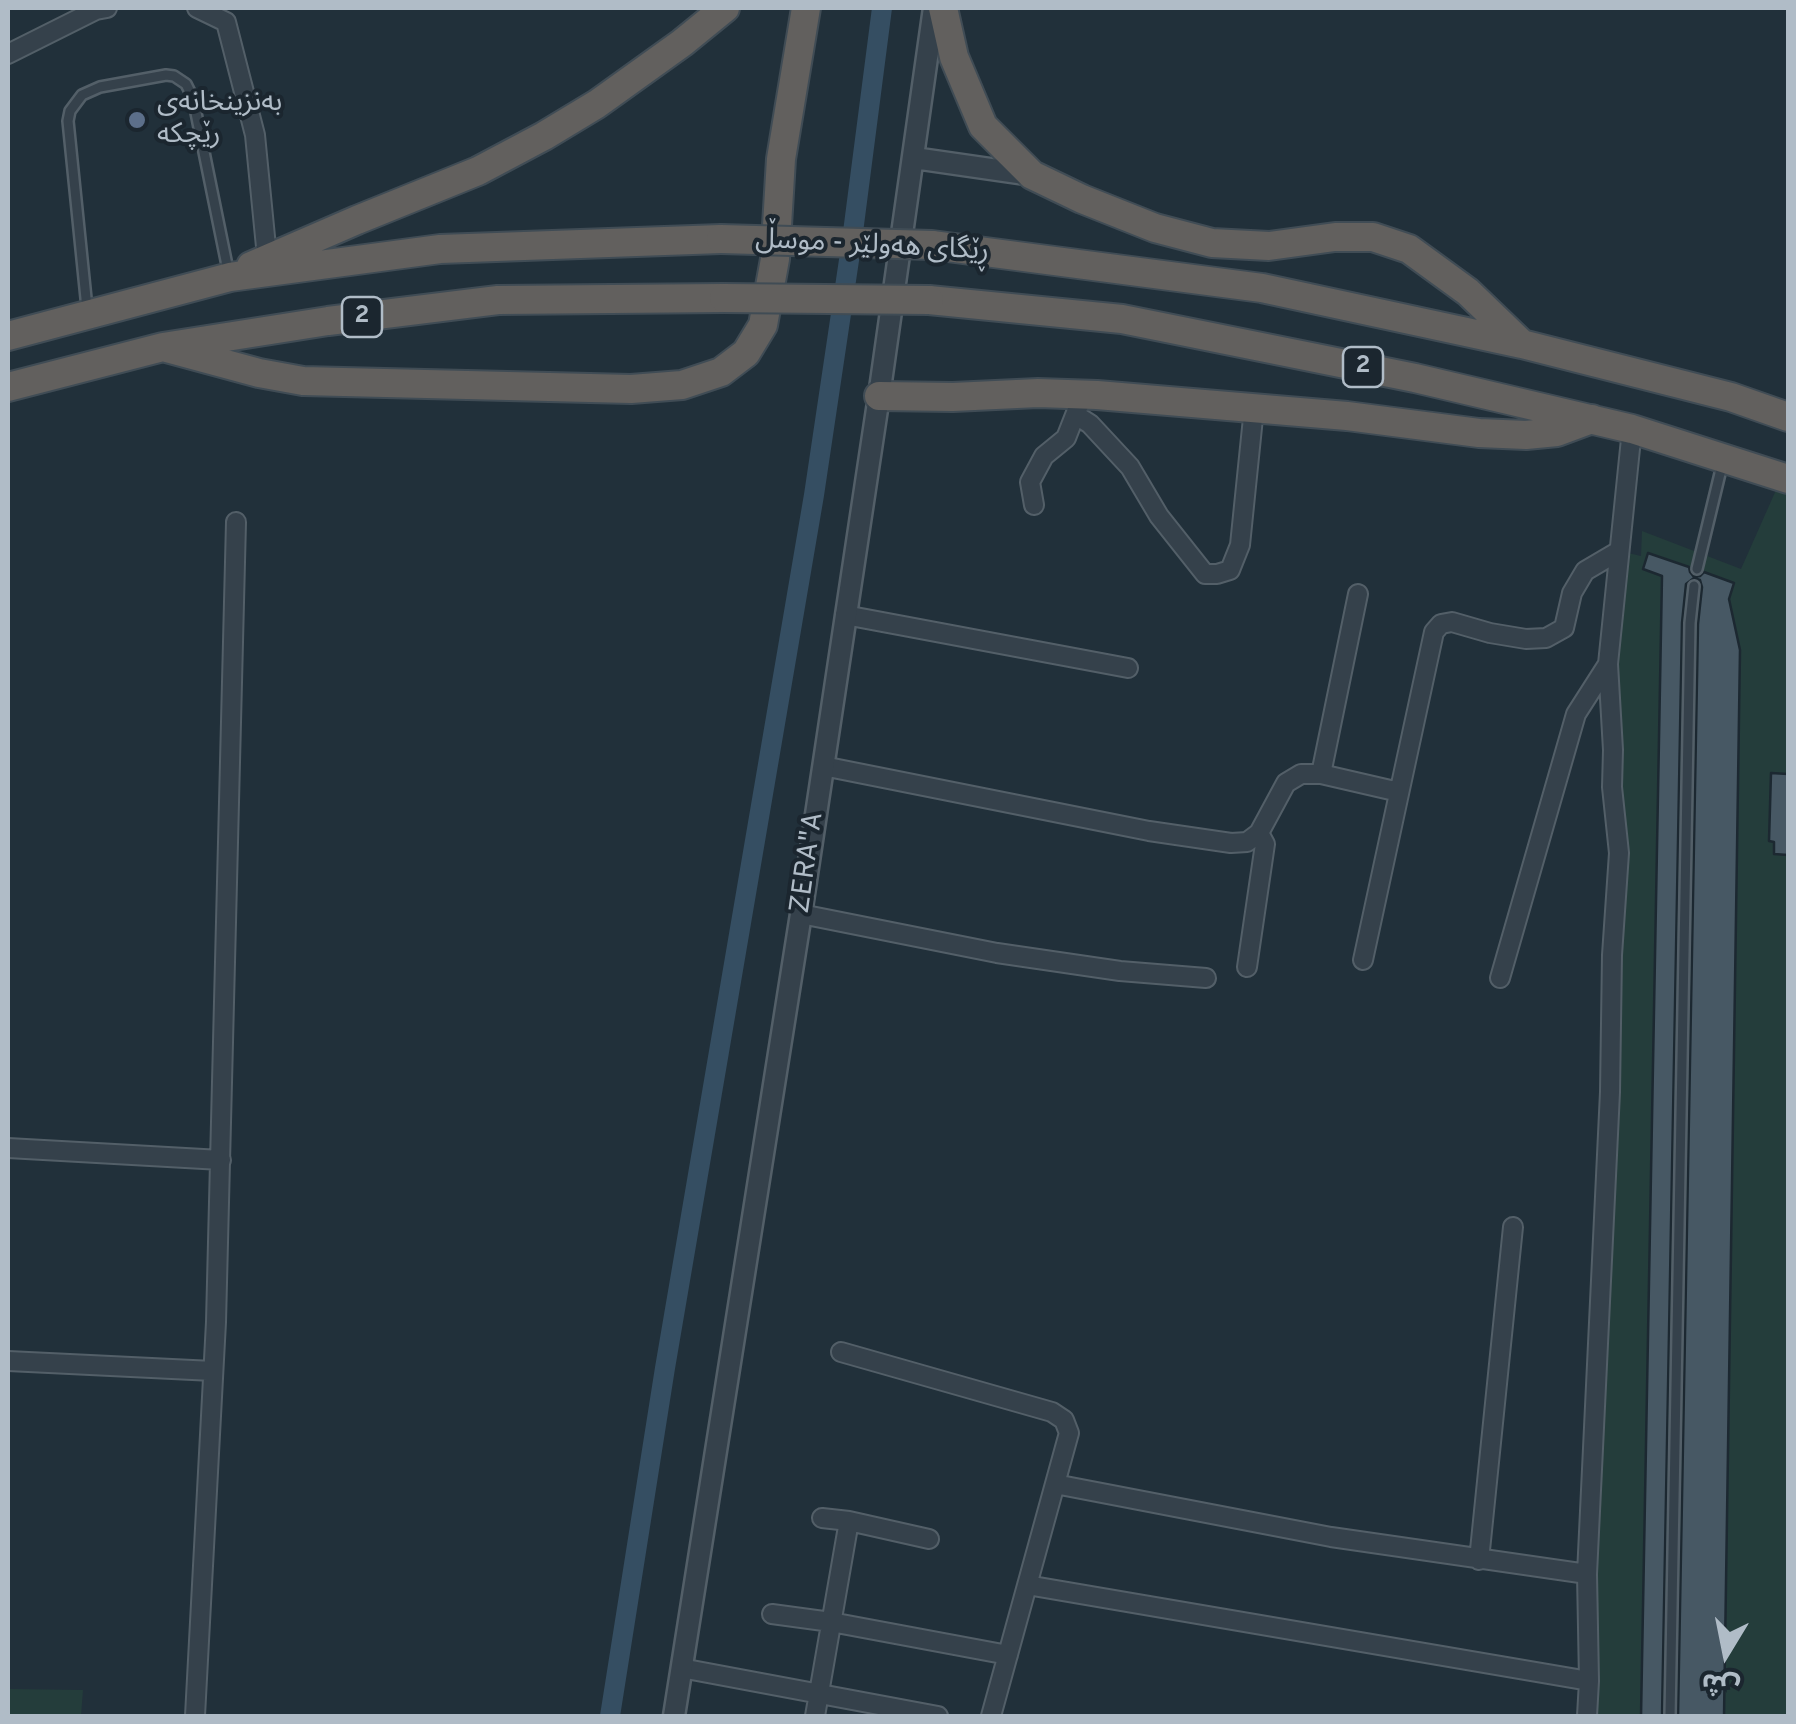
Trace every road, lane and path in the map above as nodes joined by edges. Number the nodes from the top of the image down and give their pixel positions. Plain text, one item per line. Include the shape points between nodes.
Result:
1 (107, 8) edge
2 (197, 8) edge
3 (725, 8) edge
4 (806, 8) edge
5 (934, 8) edge
6 (944, 8) edge
7 (8, 54) edge
8 (914, 158) junction
9 (1032, 175) junction
10 (268, 258) junction
11 (230, 277) junction
12 (88, 315) junction
13 (8, 336) edge
14 (1522, 344) junction
15 (163, 346) junction
16 (8, 386) edge
17 (880, 396) junction
18 (1078, 405) junction
19 (1254, 408) junction
20 (1788, 417) edge
21 (1592, 419) junction
22 (1632, 429) junction
23 (1724, 458) junction
24 (1788, 479) edge
25 (1034, 505) dead end
26 (236, 522) dead end
27 (1619, 552) junction
28 (1697, 569) dead end
29 (1694, 586) dead end
30 (1358, 594) dead end
31 (845, 615) junction
32 (1608, 664) junction
33 (1128, 668) dead end
34 (823, 766) junction
35 (1321, 774) junction
36 (1400, 792) junction
37 (1259, 834) junction
38 (801, 914) junction
39 (1363, 960) dead end
40 (1247, 968) dead end
41 (1206, 978) dead end
42 (1500, 978) dead end
43 (8, 1148) edge
44 (220, 1160) junction
45 (1513, 1227) dead end
46 (841, 1352) dead end
47 (8, 1361) edge
48 (214, 1371) junction
49 (1054, 1484) junction
50 (822, 1518) dead end
51 (849, 1521) junction
52 (929, 1539) dead end
53 (1479, 1560) junction
54 (1587, 1574) junction
55 (1026, 1585) junction
56 (772, 1614) dead end
57 (832, 1622) junction
58 (1008, 1655) junction
59 (681, 1668) junction
60 (1589, 1682) junction
61 (819, 1694) junction
62 (195, 1716) edge
63 (674, 1716) edge
64 (815, 1716) edge
65 (938, 1716) edge
66 (992, 1716) edge
67 (1588, 1716) edge
68 (1670, 1716) edge

1 - 7 street
2 - 10 street via 226,22 255,135
3 - 10 highway via 544,136 478,172
4 - 15 highway via 762,325 746,353 720,372 682,385 631,390 304,381
5 - 8 street, ZERA"A
6 - 9 highway via 954,58 983,126
8 - 9 street
8 - 17 street, ZERA"A
9 - 14 highway via 1155,228 1212,242 1269,246 1373,236 1409,249 1468,292
10 - 11 highway
11 - 12 highway, ڕێگای هەولێر - موسڵ / 2
11 - 12 lane via 186,84 166,75 100,87 82,95 68,121
11 - 14 highway, ڕێگای هەولێر - موسڵ / 2, bridge via 440,250 721,239 932,245 1262,288
12 - 13 highway, ڕێگای هەولێر - موسڵ / 2
14 - 20 highway, ڕێگای هەولێر - موسڵ / 2
15 - 16 highway, 2
15 - 21 highway, ڕێگای هەولێر - موسڵ / 2, bridge via 498,300 929,300 1122,319
17 - 18 highway via 1038,393
17 - 31 street, ZERA"A
18 - 19 highway
18 - 19 street via 1205,574 1230,570 1240,545
18 - 25 street via 1066,438 1044,456 1030,482
19 - 21 highway via 1526,436
21 - 22 highway, ڕێگای هەولێر - موسڵ / 2
22 - 23 highway, ڕێگای هەولێر - موسڵ / 2
22 - 27 street
23 - 24 highway, ڕێگای هەولێر - موسڵ / 2
23 - 28 lane
26 - 44 street
27 - 32 street
27 - 36 street via 1585,571 1564,628 1546,638 1441,624
29 - 68 lane
30 - 35 street
31 - 33 street
31 - 34 street, ZERA"A
32 - 42 street via 1576,714
32 - 54 street via 1619,853
34 - 37 street via 1149,831 1231,843
34 - 38 street, ZERA"A
35 - 36 street
35 - 37 street via 1286,783
36 - 39 street
37 - 40 street via 1265,844
38 - 41 street via 997,954
38 - 59 street, ZERA"A
43 - 44 street
44 - 48 street
45 - 53 street
46 - 49 street via 1052,1412 1068,1434
47 - 48 street
48 - 62 street
49 - 53 street
49 - 55 street
50 - 51 street
51 - 52 street
51 - 57 street
53 - 54 street
54 - 60 street
55 - 58 street
55 - 60 street
56 - 57 street
57 - 58 street
57 - 61 street
58 - 66 street
59 - 61 street
59 - 63 street, ZERA"A
60 - 67 street
61 - 64 street
61 - 65 street

